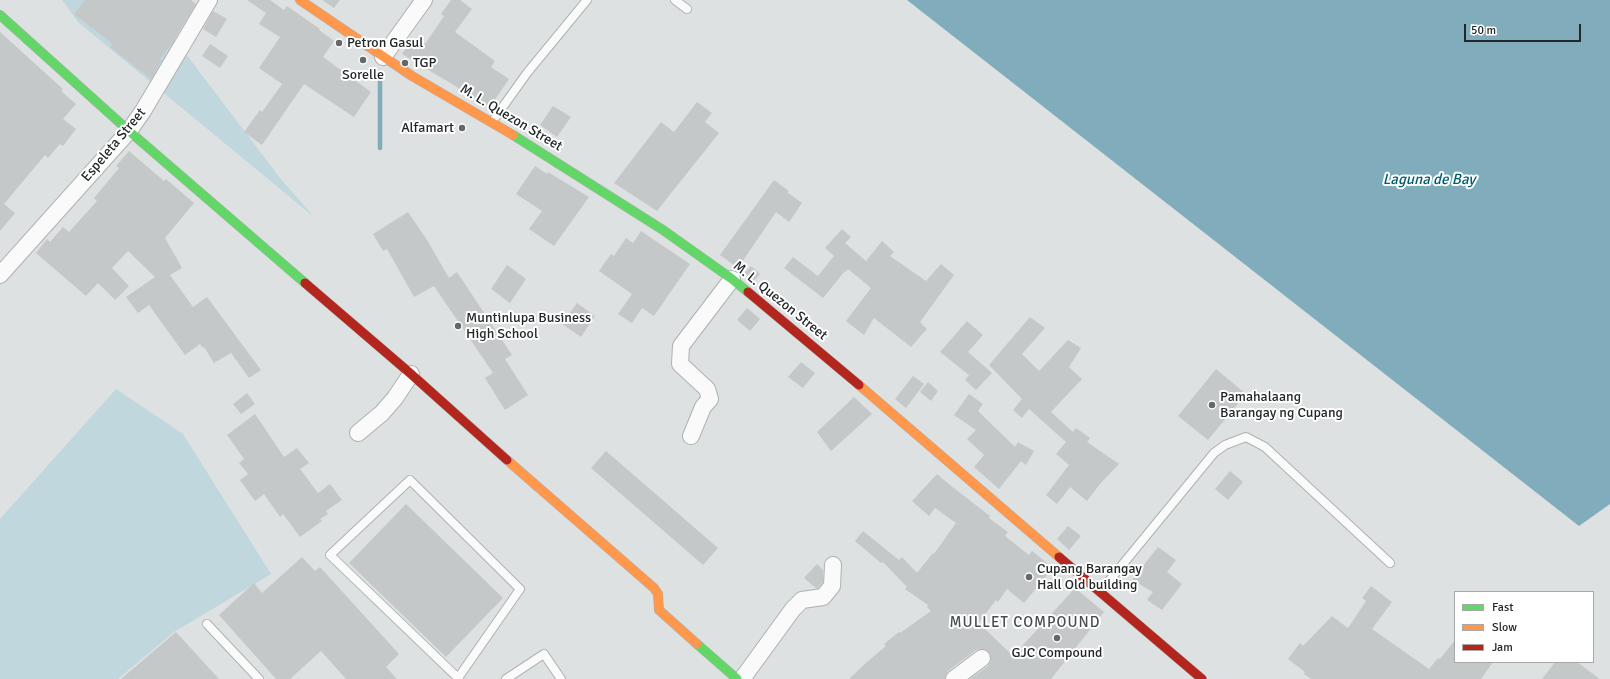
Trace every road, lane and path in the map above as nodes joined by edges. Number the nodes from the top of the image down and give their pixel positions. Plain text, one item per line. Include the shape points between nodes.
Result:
1 (209, 0) edge
2 (300, 0) edge
3 (424, 0) edge
4 (587, 0) edge
5 (675, 0) edge
6 (687, 9) dead end
7 (0, 15) edge
8 (383, 57) junction
9 (492, 122) junction
10 (129, 131) junction
11 (0, 275) edge
12 (732, 278) junction
13 (411, 374) junction
14 (358, 434) dead end
15 (691, 436) dead end
16 (1390, 563) dead end
17 (833, 565) dead end
18 (1100, 593) junction
19 (207, 624) dead end
20 (982, 658) dead end
21 (459, 678) edge
22 (259, 679) edge
23 (506, 679) edge
24 (561, 679) edge
25 (737, 679) edge
26 (742, 679) edge
27 (954, 679) edge
28 (1202, 679) edge

1 - 10 street, Espeleta Street
2 - 8 main road, M. L. Quezon Street
3 - 8 street
4 - 9 lane
5 - 6 lane
7 - 10 main road
8 - 9 main road, M. L. Quezon Street
9 - 12 main road, M. L. Quezon Street via 663,230
10 - 11 street, Espeleta Street
10 - 13 main road
12 - 15 street via 681,346 680,364 707,389 710,399 703,407
12 - 18 main road, M. L. Quezon Street via 907,425
13 - 14 street via 382,413
13 - 25 main road via 654,588 658,594 659,610
16 - 18 lane via 1265,447 1246,437 1226,445 1214,454
17 - 26 street via 832,586 823,597 802,600 798,604
18 - 28 main road, M. L. Quezon Street
19 - 22 lane
20 - 27 street
21 - 21 lane via 520,589 410,480 330,555
23 - 24 lane via 544,654

